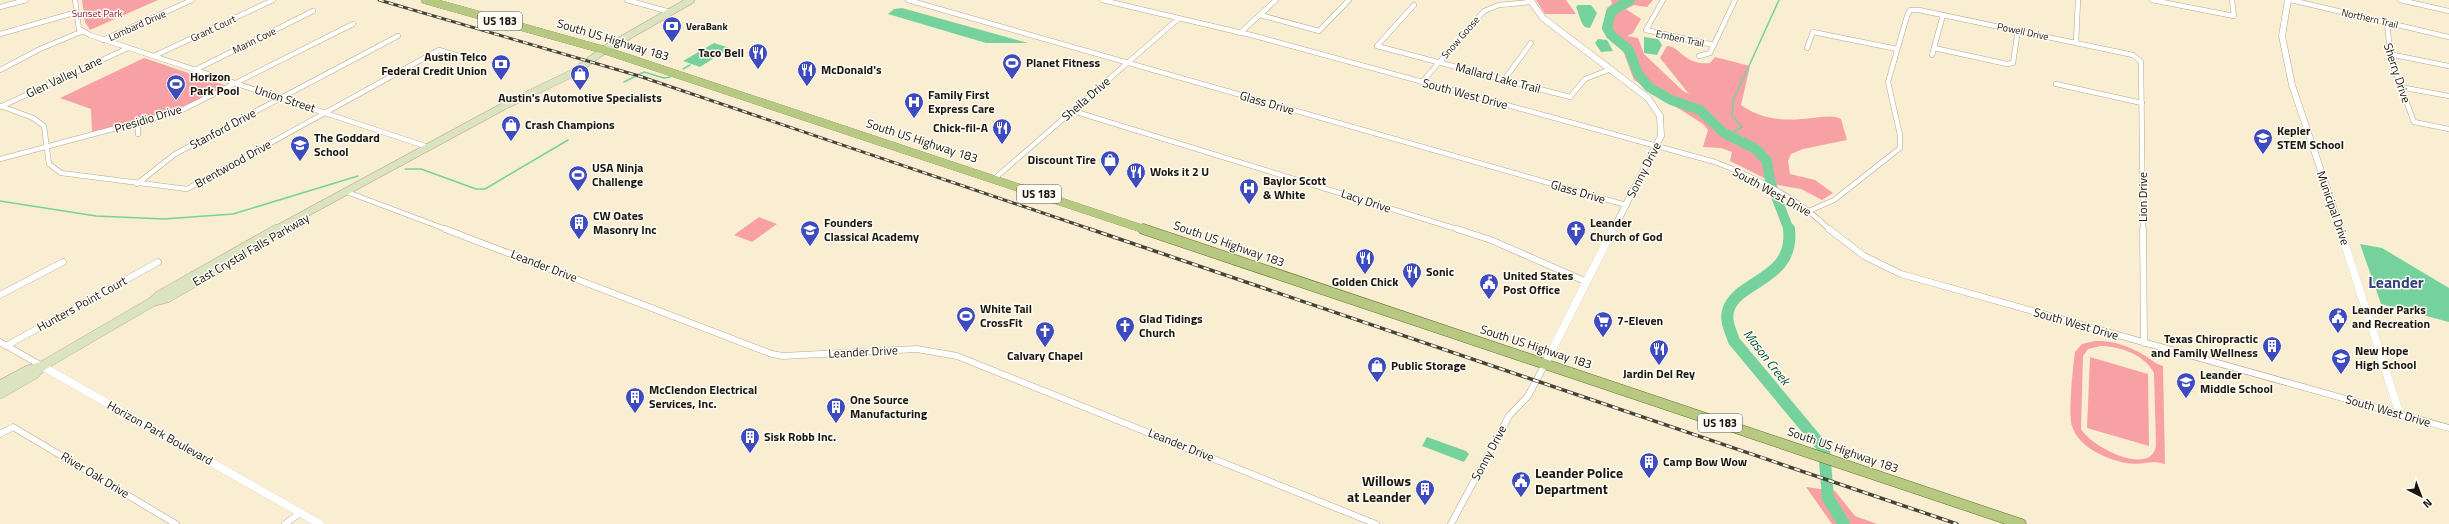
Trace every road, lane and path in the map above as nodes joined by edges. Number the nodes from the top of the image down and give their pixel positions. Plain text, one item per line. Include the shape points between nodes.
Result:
1 (26, 0) edge
2 (75, 0) edge
3 (192, 0) edge
4 (273, 0) edge
5 (424, 0) edge
6 (627, 0) edge
7 (691, 0) edge
8 (908, 0) edge
9 (1102, 0) edge
10 (1276, 0) edge
11 (1349, 0) edge
12 (1663, 0) edge
13 (1735, 0) edge
14 (2078, 0) edge
15 (2152, 0) edge
16 (2232, 0) edge
17 (2288, 0) edge
18 (2292, 0) edge
19 (2400, 0) edge
20 (1530, 1) edge
21 (1414, 5) dead end
22 (0, 7) edge
23 (313, 11) dead end
24 (2449, 11) edge
25 (77, 12) junction
26 (670, 12) junction
27 (1260, 15) junction
28 (1943, 15) junction
29 (1178, 19) junction
30 (2388, 23) junction
31 (353, 24) dead end
32 (2018, 30) junction
33 (83, 31) junction
34 (1240, 33) junction
35 (0, 34) edge
36 (398, 36) dead end
37 (2449, 36) edge
38 (103, 40) junction
39 (2076, 42) junction
40 (1531, 43) dead end
41 (1714, 45) junction
42 (128, 48) junction
43 (1807, 48) dead end
44 (1934, 48) junction
45 (1897, 49) junction
46 (604, 50) junction
47 (2389, 54) junction
48 (1932, 55) dead end
49 (2133, 55) joint
50 (154, 56) junction
51 (1699, 56) dead end
52 (469, 59) dead end
53 (1438, 62) junction
54 (1128, 63) junction
55 (2449, 66) edge
56 (1611, 69) junction
57 (0, 70) edge
58 (195, 70) junction
59 (1504, 80) junction
60 (1422, 82) junction
61 (237, 83) junction
62 (2056, 84) dead end
63 (2400, 87) junction
64 (2449, 96) edge
65 (281, 98) junction
66 (2142, 103) junction
67 (0, 107) edge
68 (1073, 111) junction
69 (326, 112) junction
70 (138, 124) junction
71 (2449, 129) edge
72 (138, 134) dead end
73 (1656, 146) junction
74 (47, 147) junction
75 (428, 147) junction
76 (0, 159) edge
77 (994, 179) junction
78 (137, 184) junction
79 (347, 192) junction
80 (1626, 205) junction
81 (1809, 211) junction
82 (63, 262) dead end
83 (158, 262) dead end
84 (1586, 282) junction
85 (0, 295) edge
86 (2144, 343) junction
87 (3, 344) edge
88 (1544, 364) junction
89 (42, 366) junction
90 (0, 386) edge
91 (0, 394) edge
92 (2400, 415) junction
93 (2449, 428) edge
94 (0, 434) edge
95 (300, 513) junction
96 (176, 524) edge
97 (285, 524) edge
98 (320, 524) edge
99 (1376, 524) edge
100 (1451, 524) edge
101 (2021, 524) edge

1 - 22 street
2 - 25 street
3 - 38 street, Lombard Drive
4 - 50 street, Grant Court
5 - 46 main road, South US Highway 183 / US 183
6 - 26 street
7 - 26 main road, East Crystal Falls Parkway
8 - 54 street, Glass Drive
9 - 29 street, South West Drive
10 - 27 street
11 - 27 street via 1319,31
12 - 41 street, Emben Trail via 1646,30
13 - 41 street
14 - 39 street
15 - 16 street via 2234,16
17 - 92 street, Municipal Drive via 2282,36 2292,85
18 - 30 street, Northern Trail
19 - 24 street
20 - 53 street, Snow Goose via 1499,5 1484,11
20 - 56 street, Sonny Drive via 1543,18
21 - 53 street, Mallard Lake Trail via 1377,46
23 - 58 street, Marin Cove
25 - 33 street via 77,24
25 - 35 street
26 - 46 main road, East Crystal Falls Parkway
27 - 34 street
28 - 32 street, Powell Drive
28 - 44 street
28 - 45 street, Powell Drive via 1913,10 1909,12
29 - 34 street, South West Drive
29 - 54 street, Sheila Drive
30 - 37 street, Northern Trail
30 - 47 street, Sherry Drive via 2386,40
31 - 61 street, Presidio Drive
32 - 39 street, Powell Drive
32 - 44 street via 2012,63
33 - 38 street, Union Street
33 - 57 street
34 - 60 street, South West Drive
36 - 65 street, Stanford Drive
38 - 42 street, Union Street
39 - 49 street, Powell Drive
40 - 59 street
41 - 51 street via 1710,53
42 - 50 street, Union Street
42 - 67 street, Glen Valley Lane
43 - 45 street via 1813,32
44 - 48 street
45 - 81 street via 1887,86 1902,139 1900,148 1834,200
46 - 75 main road, East Crystal Falls Parkway
46 - 77 main road, South US Highway 183 / US 183
47 - 55 street
47 - 63 street, Sherry Drive
49 - 66 street, Lion Drive via 2141,62
50 - 58 street, Union Street
52 - 69 street, Brentwood Drive via 440,50
53 - 59 street, Mallard Lake Trail
53 - 60 street, Snow Goose
54 - 68 street, Sheila Drive
54 - 80 street, Glass Drive
56 - 59 street, Mallard Lake Trail via 1585,79 1570,97
56 - 73 street, Sonny Drive via 1648,98 1660,114 1663,127
58 - 61 street, Union Street
60 - 73 street, South West Drive
61 - 65 street, Union Street
61 - 70 street, Presidio Drive via 193,105
62 - 66 street
63 - 64 street
63 - 71 street, Sherry Drive via 2414,122
65 - 69 street, Union Street
65 - 78 street, Stanford Drive via 175,154
66 - 86 street, Lion Drive
67 - 74 street, Brentwood Drive via 41,122 46,131
68 - 77 street, Sheila Drive
68 - 84 street, Lacy Drive via 1491,240
69 - 75 street, Union Street
69 - 78 street, Brentwood Drive via 187,189
70 - 72 street
70 - 74 street, Presidio Drive
73 - 80 street, Sonny Drive
73 - 81 street, South West Drive via 1715,162 1748,176
74 - 76 street, Presidio Drive
74 - 78 street, Brentwood Drive via 49,166 62,174
75 - 79 main road, East Crystal Falls Parkway
77 - 88 main road, South US Highway 183 / US 183
79 - 89 main road, East Crystal Falls Parkway via 340,200 167,298 152,302
79 - 99 street, Leander Drive via 772,354 783,356 917,349 957,356
80 - 84 street, Sonny Drive
81 - 86 street, South West Drive via 1853,249 1888,269
82 - 85 street
83 - 87 street, Hunters Point Court
84 - 88 street, Sonny Drive
86 - 92 street, South West Drive
87 - 89 street, Horizon Park Boulevard
88 - 100 street, Sonny Drive via 1528,396 1509,416
88 - 101 main road, South US Highway 183 / US 183
89 - 90 main road, East Crystal Falls Parkway via 28,370
89 - 91 main road, East Crystal Falls Parkway via 35,374
89 - 95 street, Horizon Park Boulevard
92 - 93 street, South West Drive
94 - 96 street, River Oak Drive via 13,427
95 - 97 street
95 - 98 street, Horizon Park Boulevard

